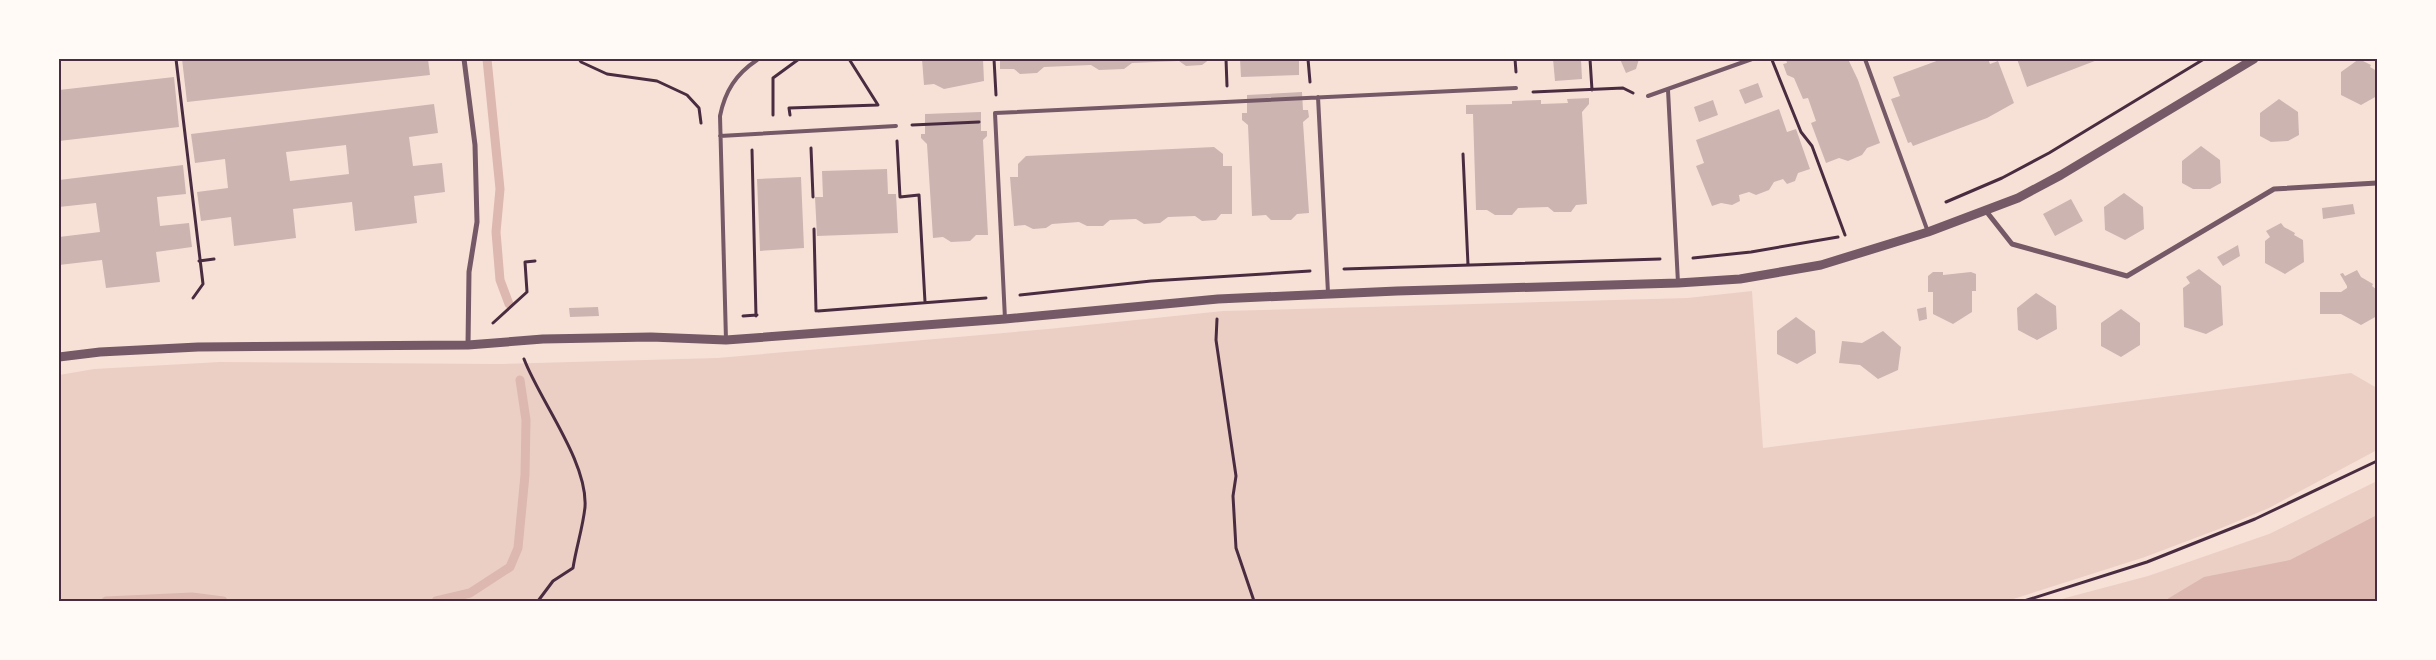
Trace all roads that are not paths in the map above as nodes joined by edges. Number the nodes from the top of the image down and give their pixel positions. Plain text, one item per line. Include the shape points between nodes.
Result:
1 (464, 59) edge
2 (1752, 59) edge
3 (1865, 59) edge
4 (758, 60) edge
5 (2250, 60) edge
6 (1516, 88) road end
7 (1668, 90) junction
8 (1648, 96) road end
9 (1318, 97) junction
10 (896, 126) road end
11 (720, 136) junction
12 (2377, 183) edge
13 (1986, 211) junction
14 (1928, 232) junction
15 (1678, 283) junction
16 (1328, 293) junction
17 (1005, 319) junction
18 (726, 340) junction
19 (468, 346) junction
20 (59, 357) edge

1 - 19 street via 475,145 477,222 469,272
2 - 7 lane
3 - 14 lane
4 - 11 lane via 744,69 727,91 720,116
5 - 13 street via 2061,175
6 - 9 lane
7 - 8 lane
7 - 15 lane
9 - 16 lane
9 - 17 lane via 995,113
10 - 11 lane
11 - 18 lane
12 - 13 street via 2274,189 2126,276 2012,244
13 - 14 street
14 - 15 street via 1821,265 1740,279
15 - 16 street
16 - 17 street via 1218,299
17 - 18 street
18 - 19 street via 651,336 543,339
19 - 20 street via 198,347

